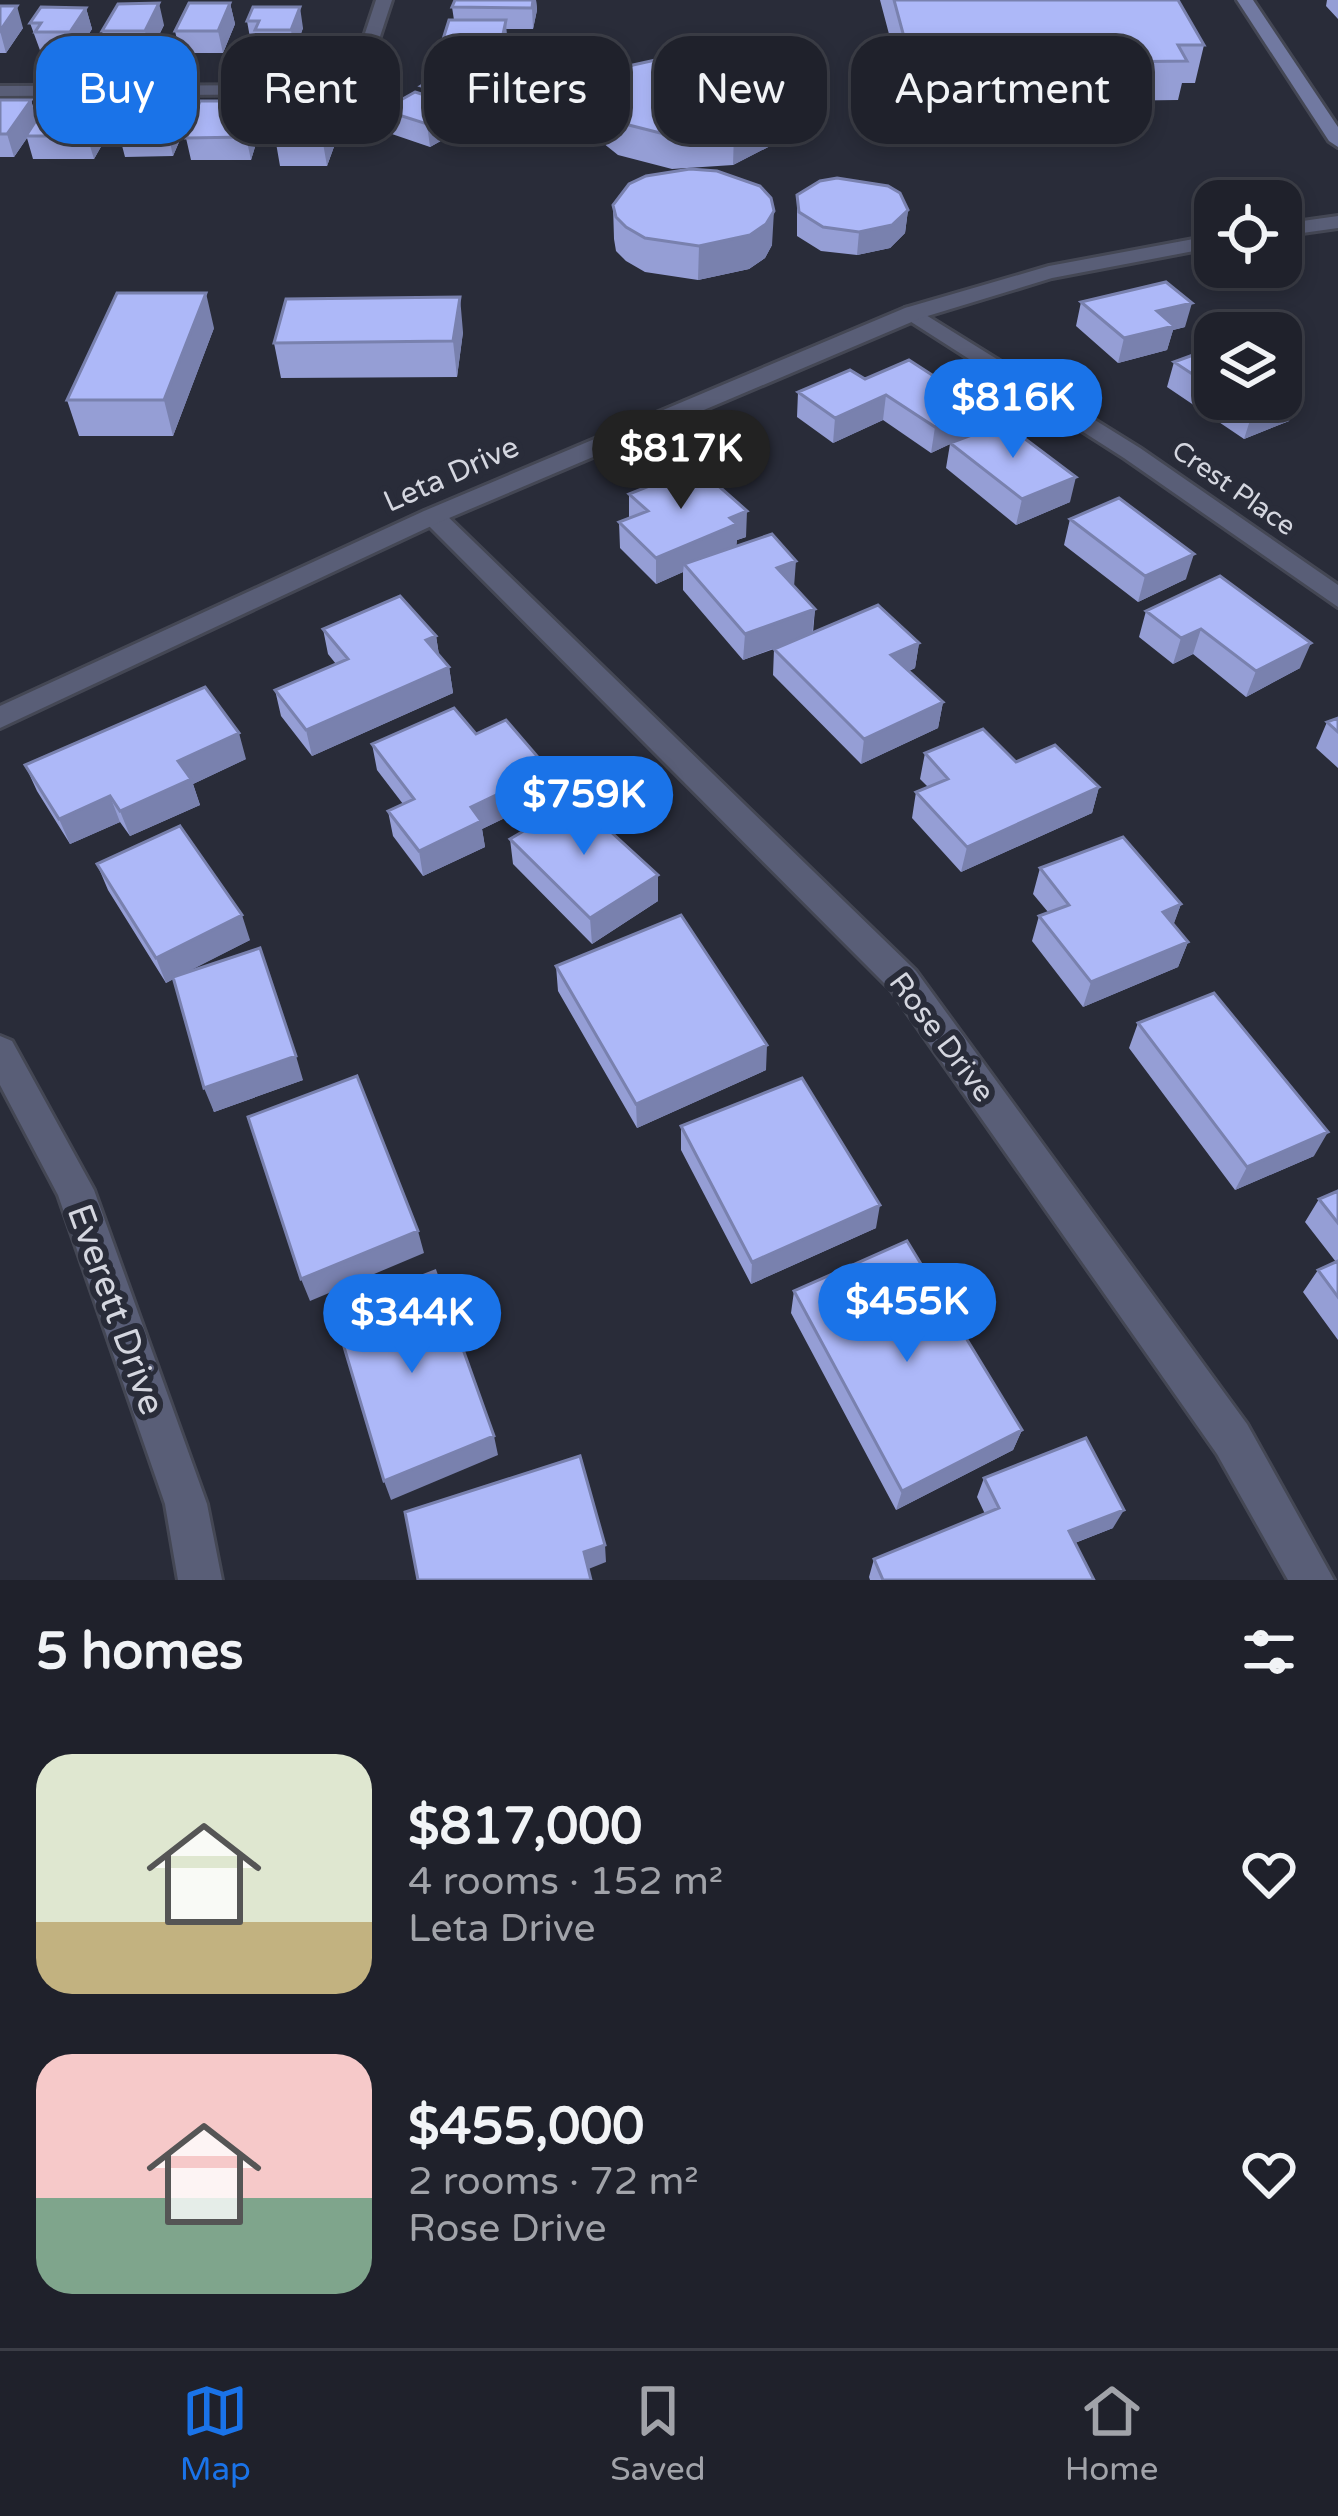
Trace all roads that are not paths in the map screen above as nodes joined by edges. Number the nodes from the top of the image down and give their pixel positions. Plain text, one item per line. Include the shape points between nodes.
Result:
1 (384, 0) edge
2 (1245, 0) edge
3 (0, 91) edge
4 (1338, 141) edge
5 (1338, 222) edge
6 (1302, 227) edge
7 (1194, 245) edge
8 (913, 313) junction
9 (433, 516) junction
10 (1338, 598) edge
11 (0, 718) edge
12 (0, 1051) edge
13 (200, 1580) edge
14 (1312, 1580) edge

1 - 3 street via 355,90
2 - 4 main road
5 - 6 street
7 - 8 street, Leta Drive via 1049,272
8 - 9 street, Leta Drive
8 - 10 street, Crest Place
9 - 11 street, Leta Drive
9 - 14 street, Rose Drive via 904,981 1232,1439
12 - 13 street, Everett Drive via 75,1190 186,1504

